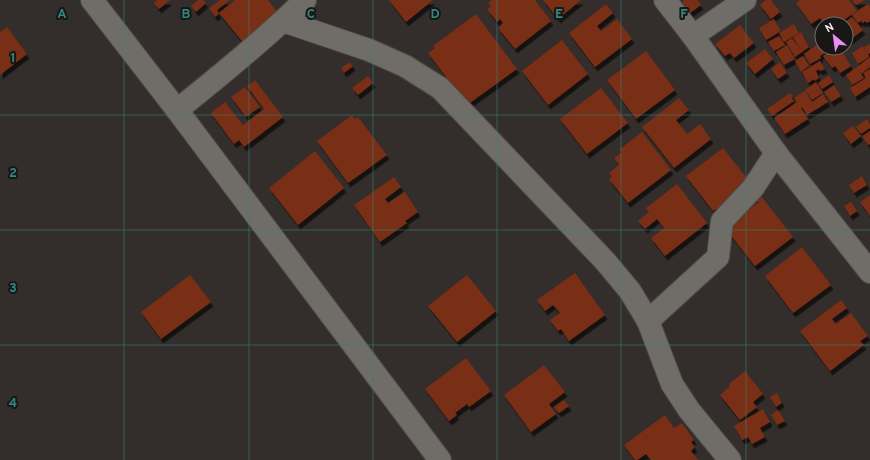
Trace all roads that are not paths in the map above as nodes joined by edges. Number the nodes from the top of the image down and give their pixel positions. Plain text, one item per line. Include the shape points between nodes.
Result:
1 (92, 0) edge
2 (305, 0) edge
3 (665, 0) edge
4 (745, 0) edge
5 (283, 21) junction
6 (693, 36) junction
7 (177, 110) junction
8 (776, 153) junction
9 (870, 272) edge
10 (648, 321) junction
11 (440, 460) edge
12 (730, 460) edge

1 - 7 street
2 - 5 street
3 - 6 street
4 - 6 street
5 - 7 street
5 - 10 street via 370,50 405,66 440,88 605,262 630,291
6 - 8 street
7 - 11 street
8 - 9 street
8 - 10 street via 753,188 722,221 718,258
10 - 12 street via 672,384 689,410

